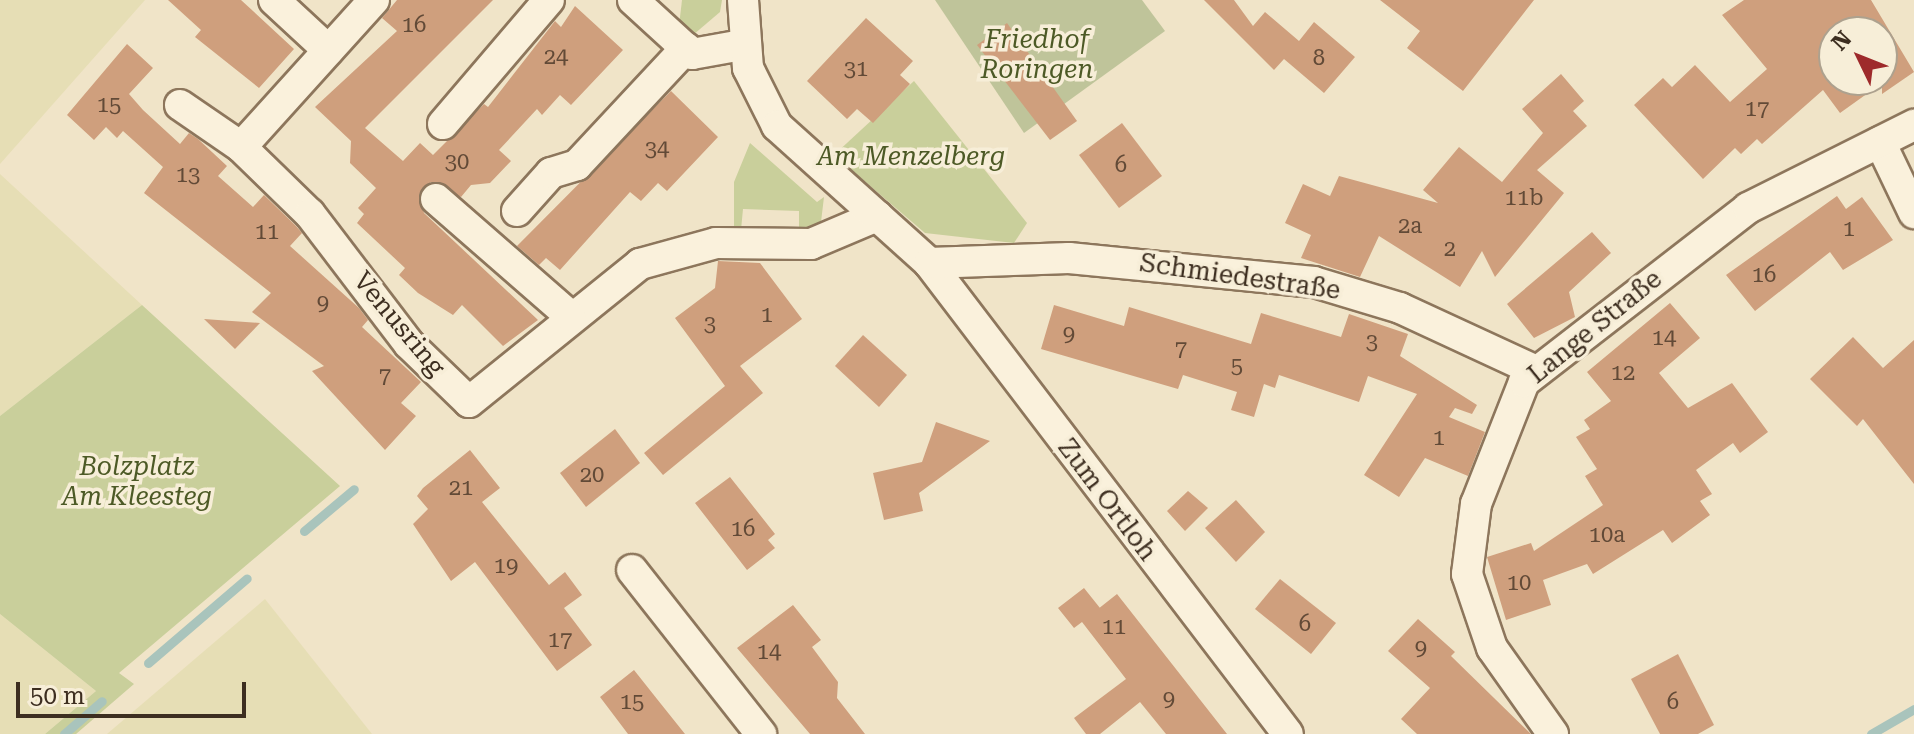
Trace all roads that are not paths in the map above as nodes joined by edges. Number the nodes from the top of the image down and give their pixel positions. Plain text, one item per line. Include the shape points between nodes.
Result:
1 (274, 0) edge
2 (374, 0) edge
3 (549, 0) edge
4 (633, 0) edge
5 (743, 0) edge
6 (742, 45) junction
7 (686, 48) junction
8 (328, 50) junction
9 (180, 105) dead end
10 (443, 124) dead end
11 (1914, 125) edge
12 (1880, 142) junction
13 (241, 147) junction
14 (436, 199) dead end
15 (517, 211) dead end
16 (1914, 213) edge
17 (877, 216) junction
18 (929, 263) junction
19 (570, 316) junction
20 (1534, 370) junction
21 (632, 570) dead end
22 (761, 734) edge
23 (1288, 734) edge
24 (1553, 734) edge

1 - 8 street
2 - 8 street
3 - 10 street
4 - 7 street
5 - 6 street
6 - 7 street via 692,54
6 - 17 street via 777,126
7 - 15 street via 577,165 551,173
8 - 13 street
9 - 13 street, Venusring
11 - 12 street, Lange Straße
12 - 16 street
12 - 20 street, Lange Straße via 1748,208
13 - 19 street, Venusring via 310,214 409,344 469,402
14 - 19 street
17 - 18 street
17 - 19 street, Venusring via 811,244 716,243 672,252 610,281
18 - 20 street, Schmiedestraße via 1069,258 1314,282 1400,308
18 - 23 street, Zum Ortloh
20 - 24 street, Lange Straße via 1476,504 1467,574 1492,648
21 - 22 street

